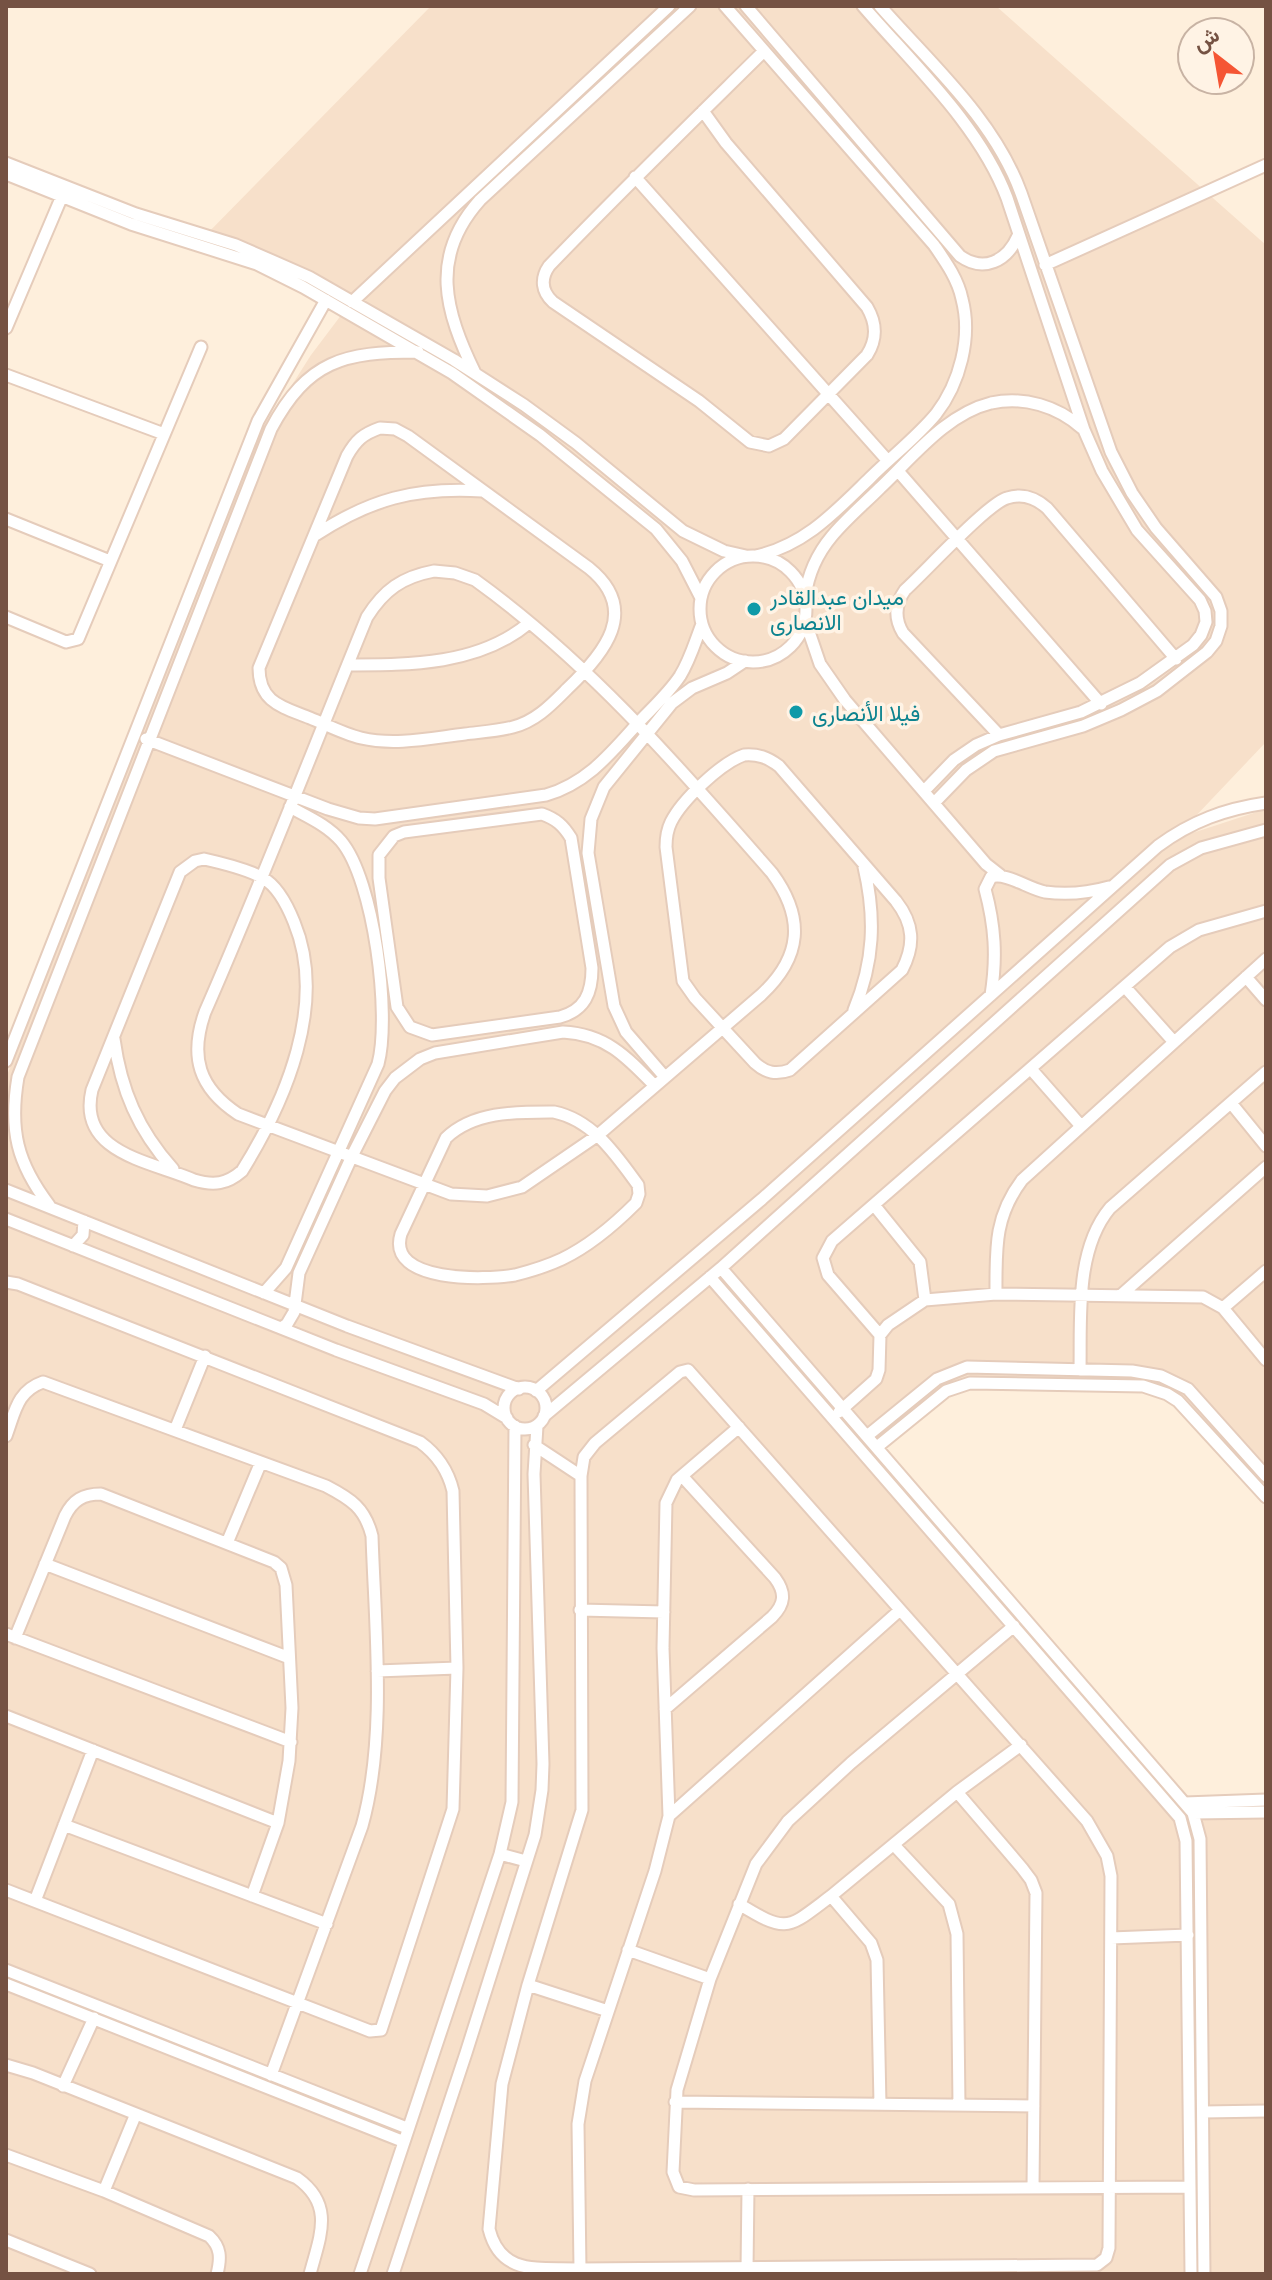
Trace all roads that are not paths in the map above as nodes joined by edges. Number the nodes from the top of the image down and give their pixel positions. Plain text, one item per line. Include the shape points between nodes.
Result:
1 (669, 6) edge
2 (690, 6) edge
3 (725, 6) edge
4 (746, 6) edge
5 (863, 6) edge
6 (884, 7) edge
7 (764, 51) junction
8 (703, 111) junction
9 (6, 163) edge
10 (1266, 165) edge
11 (6, 174) edge
12 (635, 177) junction
13 (62, 196) junction
14 (1018, 236) junction
15 (1045, 265) junction
16 (326, 300) junction
17 (352, 302) junction
18 (6, 328) edge
19 (201, 347) dead end
20 (418, 352) junction
21 (476, 374) junction
22 (6, 375) edge
23 (828, 395) junction
24 (1084, 430) junction
25 (164, 434) junction
26 (888, 461) junction
27 (898, 471) junction
28 (483, 491) junction
29 (6, 519) edge
30 (313, 537) junction
31 (958, 540) junction
32 (751, 556) junction
33 (110, 561) junction
34 (805, 597) junction
35 (701, 598) junction
36 (6, 617) edge
37 (805, 620) junction
38 (529, 623) junction
39 (702, 624) junction
40 (1176, 659) junction
41 (745, 661) junction
42 (348, 665) junction
43 (585, 672) junction
44 (1101, 704) junction
45 (324, 723) junction
46 (643, 728) junction
47 (135, 735) junction
48 (999, 735) junction
49 (151, 740) junction
50 (699, 789) junction
51 (924, 791) junction
52 (292, 802) junction
53 (934, 803) junction
54 (1266, 803) edge
55 (390, 818) junction
56 (1266, 830) edge
57 (394, 836) junction
58 (588, 836) junction
59 (571, 838) junction
60 (864, 866) junction
61 (1000, 875) junction
62 (264, 878) junction
63 (1114, 885) junction
64 (1266, 911) edge
65 (1266, 959) edge
66 (609, 967) junction
67 (592, 968) junction
68 (1246, 977) junction
69 (1125, 987) junction
70 (991, 995) junction
71 (1266, 1000) edge
72 (852, 1014) junction
73 (560, 1017) junction
74 (721, 1027) junction
75 (563, 1032) junction
76 (432, 1035) junction
77 (114, 1038) junction
78 (1174, 1042) junction
79 (435, 1053) junction
80 (6, 1061) edge
81 (1031, 1069) junction
82 (1266, 1072) edge
83 (664, 1076) junction
84 (654, 1085) junction
85 (1231, 1103) junction
86 (267, 1125) junction
87 (1081, 1126) junction
88 (598, 1135) junction
89 (1266, 1146) edge
90 (338, 1152) junction
91 (352, 1156) junction
92 (811, 1156) junction
93 (1266, 1167) edge
94 (175, 1172) junction
95 (826, 1173) junction
96 (784, 1180) junction
97 (424, 1183) junction
98 (6, 1190) edge
99 (795, 1200) junction
100 (49, 1205) junction
101 (874, 1205) junction
102 (6, 1219) edge
103 (84, 1221) junction
104 (119, 1235) junction
105 (73, 1246) junction
106 (109, 1259) junction
107 (721, 1268) junction
108 (1266, 1271) edge
109 (710, 1277) junction
110 (6, 1282) edge
111 (264, 1293) junction
112 (996, 1294) junction
113 (1082, 1295) junction
114 (1121, 1295) junction
115 (925, 1300) junction
116 (295, 1305) junction
117 (1223, 1308) junction
118 (347, 1326) junction
119 (281, 1328) junction
120 (880, 1335) junction
121 (336, 1350) junction
122 (205, 1356) junction
123 (1266, 1360) edge
124 (1080, 1370) junction
125 (1145, 1373) junction
126 (1143, 1386) junction
127 (519, 1389) junction
128 (536, 1391) junction
129 (843, 1409) junction
130 (832, 1418) junction
131 (541, 1421) junction
132 (511, 1422) junction
133 (739, 1427) junction
134 (175, 1430) junction
135 (6, 1436) edge
136 (867, 1436) junction
137 (534, 1445) junction
138 (877, 1447) junction
139 (261, 1462) junction
140 (581, 1476) junction
141 (682, 1476) junction
142 (1266, 1476) edge
143 (1266, 1497) edge
144 (227, 1543) junction
145 (45, 1564) junction
146 (580, 1610) junction
147 (900, 1610) junction
148 (664, 1612) junction
149 (1014, 1626) junction
150 (10, 1636) edge
151 (287, 1657) junction
152 (457, 1668) junction
153 (377, 1671) junction
154 (957, 1674) junction
155 (665, 1709) junction
156 (6, 1716) edge
157 (291, 1742) junction
158 (1021, 1745) junction
159 (93, 1750) junction
160 (1132, 1751) junction
161 (957, 1792) junction
162 (1266, 1800) edge
163 (1185, 1803) junction
164 (1238, 1807) junction
165 (1266, 1812) edge
166 (1193, 1813) junction
167 (669, 1816) junction
168 (278, 1823) junction
169 (64, 1825) junction
170 (894, 1845) junction
171 (500, 1854) junction
172 (526, 1861) junction
173 (1201, 1879) junction
174 (1187, 1880) junction
175 (6, 1890) edge
176 (252, 1896) junction
177 (831, 1896) junction
178 (35, 1901) junction
179 (739, 1904) junction
180 (327, 1924) junction
181 (1188, 1935) junction
182 (1111, 1938) junction
183 (628, 1950) junction
184 (6, 1970) edge
185 (22, 1977) junction
186 (710, 1979) junction
187 (528, 1985) junction
188 (12, 1987) edge
189 (298, 2001) junction
190 (608, 2011) junction
191 (94, 2018) junction
192 (191, 2043) junction
193 (187, 2056) junction
194 (1191, 2060) junction
195 (1204, 2060) junction
196 (6, 2065) edge
197 (271, 2075) junction
198 (63, 2086) junction
199 (675, 2102) junction
200 (880, 2104) junction
201 (959, 2105) junction
202 (1034, 2106) junction
203 (1266, 2111) edge
204 (1203, 2112) junction
205 (135, 2116) junction
206 (407, 2128) junction
207 (402, 2141) junction
208 (6, 2155) edge
209 (1110, 2187) junction
210 (1190, 2187) junction
211 (1033, 2188) junction
212 (748, 2189) junction
213 (104, 2191) junction
214 (6, 2240) edge
215 (1192, 2246) junction
216 (1205, 2246) junction
217 (399, 2253) junction
218 (580, 2269) junction
219 (747, 2269) junction
220 (73, 2271) edge
221 (90, 2274) edge
222 (217, 2274) edge
223 (310, 2274) edge
224 (360, 2274) edge
225 (393, 2274) edge
226 (405, 2274) edge
227 (1191, 2274) edge
228 (1204, 2274) edge

1 - 17 street
2 - 21 street via 480,200 462,223 450,250 447,289 456,332
3 - 7 street
4 - 14 street via 960,256 972,263 994,263 1012,250
5 - 14 street via 985,151
6 - 15 street via 995,141 1016,179
7 - 8 street
7 - 26 street via 934,245 962,296 965,340 955,380 934,416
8 - 12 street
8 - 23 street via 873,318 871,349
9 - 17 street via 261,255
10 - 15 street
11 - 13 street
12 - 23 street
12 - 23 street via 549,266 543,282 548,298 756,445 780,442
13 - 16 street via 257,264
13 - 18 street
14 - 24 street
15 - 53 street via 1121,473 1156,528 1216,597 1221,626 1207,652 1157,691 1083,726 994,751
16 - 20 street
16 - 47 street via 258,421
17 - 21 street
19 - 25 street
20 - 35 street via 540,435 656,529 682,561
20 - 49 street via 362,353 339,360 317,372 283,407
21 - 32 street via 552,424 683,531 724,551
22 - 25 street
23 - 26 street
24 - 27 street via 1047,406 991,403 948,424
24 - 40 street via 1125,512 1203,605 1206,622 1201,635
25 - 33 street
26 - 32 street via 803,538
27 - 31 street
27 - 34 street via 831,537 811,571
28 - 30 street via 447,489 376,502
28 - 30 street via 408,436 380,428 354,442
28 - 43 street via 589,568 611,592 615,607 610,639
29 - 33 street
30 - 45 street via 263,656 259,680 271,700
31 - 40 street via 1003,499 1036,500
31 - 44 street
31 - 48 street via 901,596 897,621
32 - 34 street via 787,568
32 - 35 street via 713,574
33 - 36 street via 78,639 66,642
34 - 37 street
35 - 39 street
37 - 41 street via 791,645 779,654
37 - 51 street via 828,677
38 - 42 street via 478,653 416,663
38 - 42 street via 475,580 434,571 413,575 379,599
38 - 43 street
39 - 41 street via 719,649
39 - 46 street via 682,673
40 - 44 street
41 - 46 street via 682,695
42 - 45 street
43 - 45 street via 544,712 513,727 387,742
43 - 46 street
44 - 48 street
45 - 52 street
46 - 50 street
46 - 55 street via 564,790
46 - 58 street via 604,787
47 - 49 street
47 - 80 street
48 - 51 street via 964,752
49 - 52 street
49 - 100 street via 18,1077 14,1118 21,1158
50 - 60 street via 732,759 769,758
50 - 74 street via 672,819 666,847 680,971
50 - 74 street via 772,873 794,913 790,959 778,979
51 - 53 street
52 - 55 street via 343,815
52 - 62 street
52 - 90 street via 351,855 363,883 374,940 382,1050
53 - 61 street
54 - 63 street via 1220,812 1183,829
55 - 57 street
56 - 95 street via 1201,848 1170,865
57 - 59 street via 542,814 554,818
57 - 76 street via 379,855 378,866 397,1007 410,1027
58 - 59 street
58 - 66 street
59 - 67 street
60 - 72 street via 871,895 871,956
60 - 72 street via 905,913 912,942 902,970
61 - 63 street via 1026,887 1061,893
61 - 70 street via 991,877 985,889 996,946
62 - 77 street via 204,859 186,865
62 - 86 street via 298,930 305,976 297,1051
62 - 86 street via 205,1012 197,1051 205,1079 222,1103
63 - 70 street
64 - 69 street via 1181,938
65 - 68 street
66 - 67 street
66 - 83 street via 619,1020
67 - 73 street via 587,999
68 - 71 street
68 - 78 street
69 - 78 street
69 - 81 street
70 - 92 street
72 - 74 street via 781,1073 762,1070
73 - 75 street
73 - 76 street
74 - 83 street
75 - 79 street
75 - 84 street via 614,1046
76 - 79 street
77 - 94 street via 132,1110
77 - 94 street via 92,1090 91,1122 111,1146
78 - 87 street
79 - 91 street via 407,1067 390,1084
81 - 87 street
81 - 101 street
82 - 85 street
83 - 84 street
84 - 88 street
85 - 89 street
85 - 113 street via 1100,1219 1090,1243
86 - 90 street
86 - 94 street via 242,1171 232,1179 207,1184
87 - 112 street via 1022,1180 1002,1211
88 - 97 street via 522,1187 487,1196 451,1194
88 - 97 street via 578,1120 554,1112 471,1120 446,1138
88 - 97 street via 638,1185 636,1203 586,1245 515,1275 437,1274 406,1261 398,1243
90 - 91 street
90 - 111 street via 286,1268
91 - 97 street
91 - 116 street via 299,1273
92 - 95 street via 811,1164
92 - 96 street
93 - 114 street
95 - 99 street
96 - 99 street via 795,1186
96 - 128 street
98 - 100 street
99 - 107 street
100 - 103 street
101 - 115 street via 920,1262
101 - 120 street via 832,1241 823,1258 828,1275
102 - 105 street
103 - 104 street
103 - 105 street via 83,1235
104 - 106 street via 109,1245
104 - 111 street
105 - 106 street
106 - 119 street
107 - 109 street
107 - 129 street
108 - 117 street
109 - 130 street
109 - 131 street
110 - 122 street
111 - 116 street
112 - 113 street
112 - 115 street
113 - 114 street
113 - 124 street
114 - 117 street via 1203,1297
115 - 120 street
116 - 118 street
116 - 119 street
117 - 123 street
118 - 121 street via 338,1336
118 - 127 street
119 - 121 street
120 - 129 street via 876,1379
121 - 132 street via 484,1404
122 - 134 street
122 - 152 street via 432,1450 453,1491
124 - 125 street
124 - 136 street via 951,1371
125 - 126 street
125 - 142 street via 1188,1389
126 - 138 street via 970,1383 946,1391
126 - 143 street via 1178,1401
127 - 128 street
127 - 132 street via 506,1400
128 - 131 street via 546,1405
129 - 130 street
129 - 136 street
130 - 149 street
131 - 132 street via 526,1429
131 - 137 street
132 - 171 street via 514,1770
133 - 140 street via 691,1372 684,1371 595,1443 584,1457
133 - 141 street
133 - 147 street
134 - 135 street via 43,1382 29,1387 20,1399
134 - 139 street
136 - 138 street
137 - 140 street
137 - 172 street via 543,1764 539,1811
138 - 160 street
139 - 144 street
139 - 153 street via 326,1486 364,1511 372,1536
140 - 146 street
141 - 148 street via 666,1503
141 - 155 street via 775,1578 784,1598 772,1617
144 - 145 street via 90,1494 70,1505
144 - 151 street via 281,1568
145 - 150 street
145 - 151 street
146 - 148 street
146 - 187 street via 582,1810
147 - 154 street
147 - 167 street
148 - 155 street
149 - 154 street
149 - 160 street
150 - 157 street
151 - 157 street
152 - 153 street
152 - 189 street via 453,1809 384,2025 370,2031
153 - 180 street via 369,1800
154 - 158 street
154 - 179 street via 788,1821 756,1864
155 - 167 street
156 - 159 street
157 - 168 street
158 - 161 street
158 - 182 street via 1098,1837 1107,1856
159 - 168 street
159 - 169 street
160 - 163 street
160 - 174 street via 1180,1818
161 - 170 street
161 - 202 street via 1022,1868 1036,1893
162 - 164 street
163 - 164 street
163 - 166 street
164 - 165 street
164 - 166 street
166 - 173 street
167 - 183 street
168 - 176 street
169 - 176 street
169 - 178 street
170 - 177 street
170 - 201 street via 953,1911
171 - 172 street
171 - 206 street
172 - 217 street
173 - 174 street
173 - 195 street
174 - 181 street
175 - 178 street
176 - 180 street
177 - 179 street via 794,1924 770,1923
177 - 200 street via 875,1950
178 - 189 street
179 - 186 street
180 - 189 street
181 - 182 street
181 - 194 street
182 - 209 street
183 - 186 street
183 - 190 street
184 - 185 street
185 - 188 street
185 - 192 street
186 - 199 street
187 - 190 street
187 - 218 street via 499,2098 489,2229 493,2246 519,2267
188 - 191 street
189 - 197 street
190 - 218 street via 585,2081 578,2124
191 - 193 street
191 - 198 street
192 - 193 street
192 - 197 street
193 - 207 street
194 - 195 street
194 - 210 street
195 - 204 street
196 - 198 street
197 - 206 street
198 - 205 street
199 - 200 street
199 - 212 street via 673,2172 679,2187
200 - 201 street
201 - 202 street
202 - 211 street
203 - 204 street
204 - 216 street
205 - 213 street
205 - 223 street via 307,2186 318,2198 322,2225
206 - 207 street
207 - 224 street
208 - 213 street
209 - 210 street
209 - 211 street
209 - 219 street via 1109,2248 1097,2265
210 - 215 street
211 - 212 street
212 - 219 street
213 - 222 street via 209,2236 220,2256
214 - 220 street
215 - 216 street
215 - 227 street
216 - 228 street
217 - 225 street
217 - 226 street
218 - 219 street
220 - 221 street

